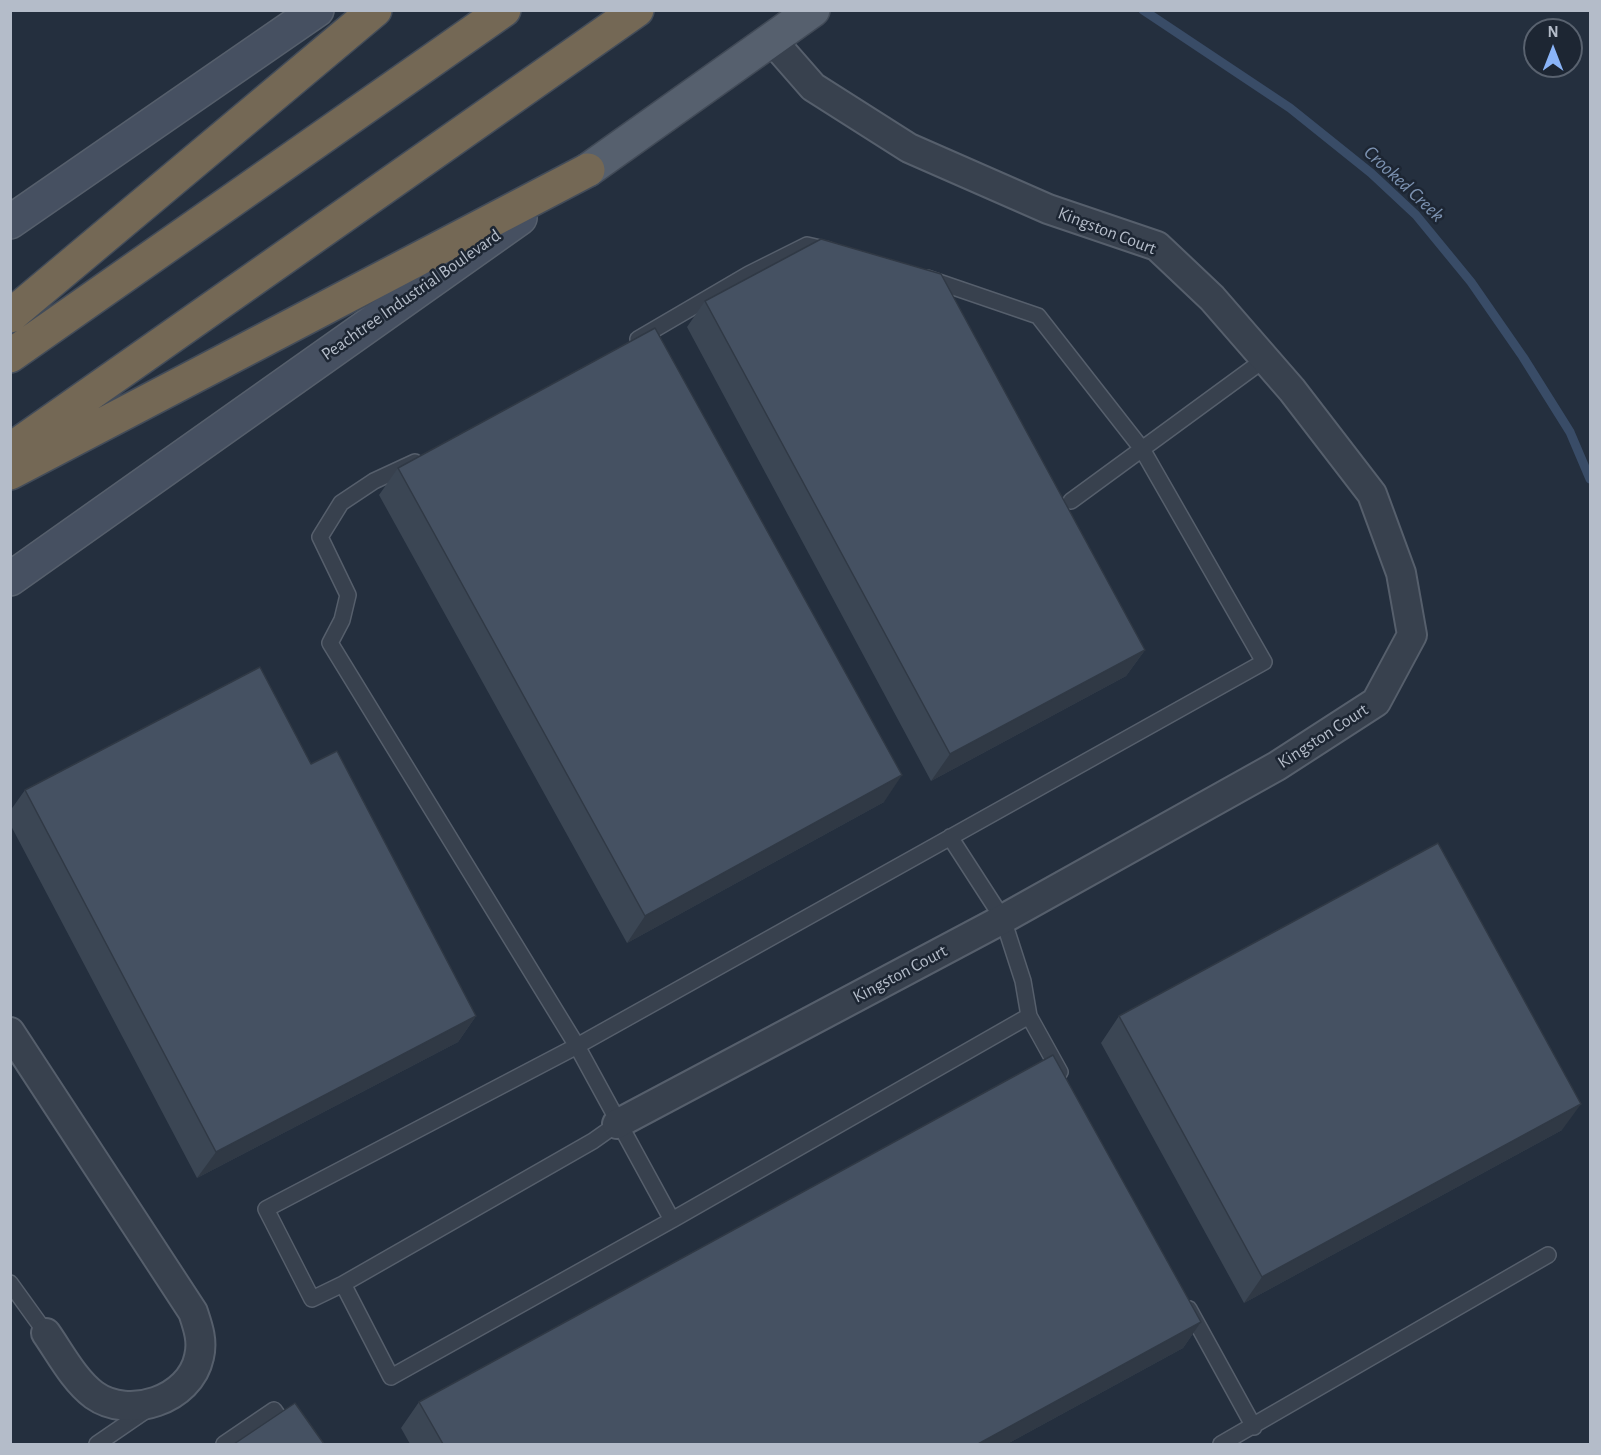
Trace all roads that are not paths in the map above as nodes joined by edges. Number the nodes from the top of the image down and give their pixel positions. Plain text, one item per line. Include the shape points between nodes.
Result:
1 (317, 10) edge
2 (375, 10) edge
3 (504, 10) edge
4 (637, 10) edge
5 (813, 10) edge
6 (771, 39) junction
7 (588, 170) junction
8 (10, 222) edge
9 (841, 253) edge
10 (915, 274) edge
11 (10, 316) edge
12 (622, 348) edge
13 (10, 356) edge
14 (1265, 359) junction
15 (1142, 449) junction
16 (10, 450) edge
17 (428, 455) edge
18 (10, 473) edge
19 (1071, 501) dead end
20 (10, 579) edge
21 (951, 837) junction
22 (1003, 919) junction
23 (1029, 1016) junction
24 (10, 1032) edge
25 (577, 1046) junction
26 (1069, 1088) edge
27 (617, 1124) junction
28 (672, 1220) junction
29 (1548, 1255) dead end
30 (10, 1283) edge
31 (343, 1284) junction
32 (1181, 1293) edge
33 (46, 1334) joint
34 (159, 1401) junction
35 (1254, 1427) junction
36 (97, 1444) edge
37 (224, 1444) edge
38 (298, 1444) edge
39 (1221, 1444) edge

1 - 8 main road
2 - 11 highway
3 - 13 highway
4 - 16 highway
5 - 6 main road, Peachtree Industrial Boulevard
6 - 7 main road, Peachtree Industrial Boulevard
6 - 14 street, Kingston Court via 813,87 909,148 1048,209 1157,246 1212,298
7 - 18 highway
7 - 20 main road, Peachtree Industrial Boulevard
9 - 12 lane via 807,245
10 - 15 lane via 1038,316
14 - 15 lane
14 - 22 street, Kingston Court via 1372,494 1401,573 1412,635 1376,702 1277,766
15 - 19 lane
15 - 21 lane via 1264,662
17 - 25 lane via 374,481 341,503 320,537 348,595 342,620 330,643
21 - 22 lane
21 - 25 lane
22 - 23 lane via 1023,981
22 - 27 street, Kingston Court
23 - 26 lane
23 - 28 lane
24 - 34 street via 193,1312 200,1335 199,1358 191,1377 179,1391
25 - 27 lane
25 - 31 lane via 266,1209 312,1299
27 - 28 lane
27 - 31 lane via 594,1141
28 - 31 lane via 391,1377
29 - 35 lane
30 - 33 lane
32 - 35 lane
33 - 34 street via 95,1396 136,1406
34 - 36 lane
35 - 39 lane
37 - 38 lane via 274,1410

